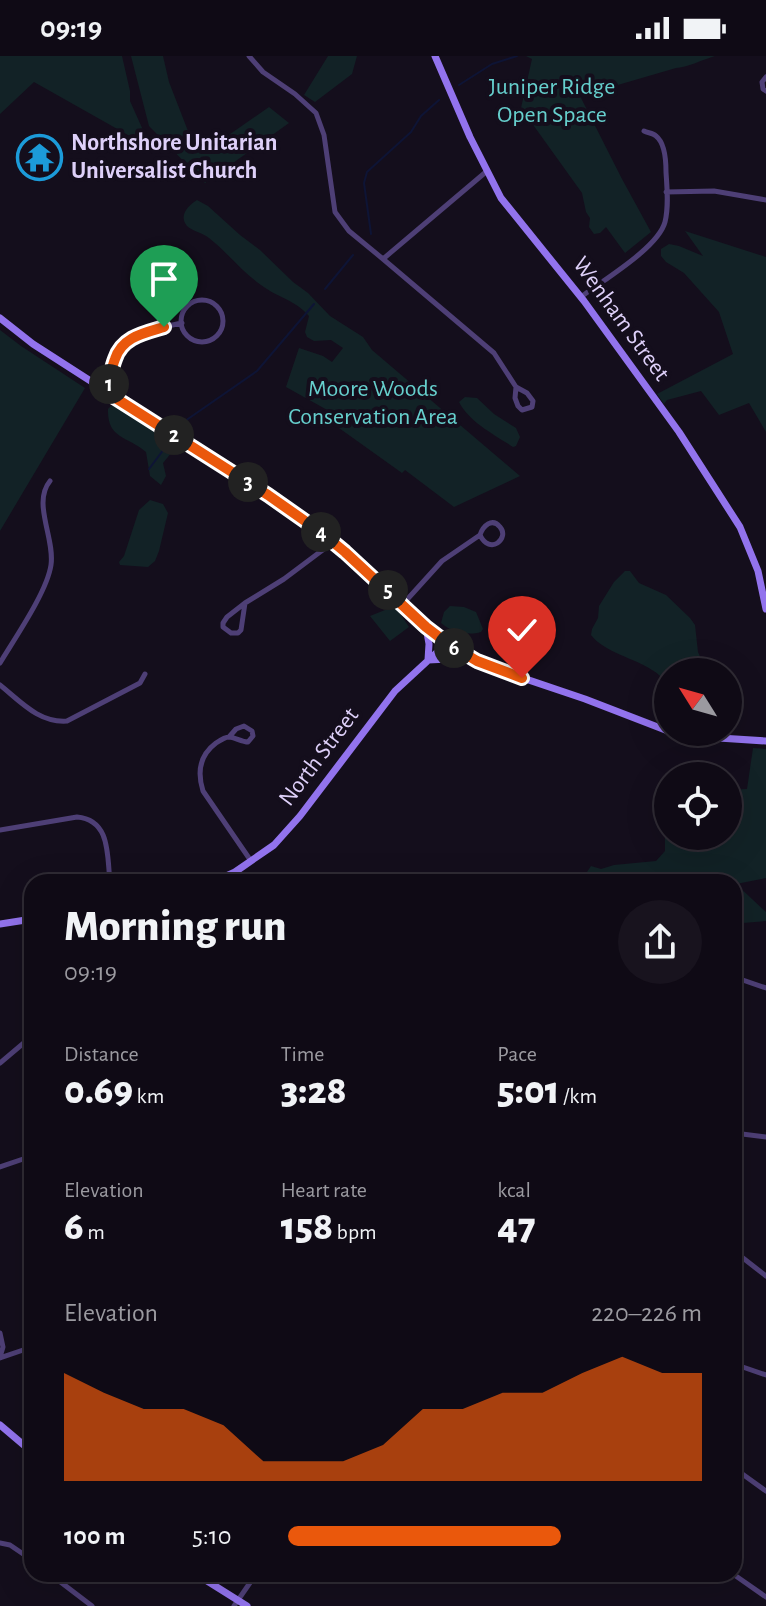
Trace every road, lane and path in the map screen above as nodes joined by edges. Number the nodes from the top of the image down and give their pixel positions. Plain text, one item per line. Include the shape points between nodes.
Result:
1 (249, 56) edge
2 (435, 56) edge
3 (766, 77) edge
4 (766, 91) edge
5 (644, 131) dead end
6 (487, 171) junction
7 (666, 192) junction
8 (766, 200) edge
9 (383, 259) junction
10 (581, 297) junction
11 (0, 318) edge
12 (182, 323) junction
13 (516, 387) junction
14 (106, 392) junction
15 (50, 481) dead end
16 (480, 535) junction
17 (333, 542) junction
18 (245, 603) junction
19 (403, 604) junction
20 (766, 609) edge
21 (426, 627) junction
22 (447, 643) junction
23 (472, 658) junction
24 (428, 660) junction
25 (0, 663) edge
26 (145, 674) dead end
27 (0, 685) edge
28 (654, 726) edge
29 (229, 737) dead end
30 (742, 739) edge
31 (766, 741) edge
32 (0, 830) edge
33 (251, 862) junction
34 (109, 874) edge
35 (231, 874) edge
36 (24, 920) edge
37 (0, 924) edge
38 (742, 980) edge
39 (766, 988) edge
40 (24, 1043) edge
41 (0, 1063) edge
42 (742, 1134) edge
43 (766, 1137) edge
44 (24, 1159) edge
45 (0, 1167) edge
46 (742, 1257) edge
47 (766, 1276) edge
48 (0, 1333) edge
49 (24, 1350) edge
50 (0, 1358) edge
51 (742, 1367) edge
52 (766, 1375) edge
53 (0, 1425) edge
54 (24, 1445) edge
55 (742, 1474) edge
56 (766, 1491) edge
57 (0, 1543) edge
58 (24, 1552) edge
59 (742, 1580) edge
60 (60, 1582) edge
61 (207, 1582) edge
62 (250, 1582) edge
63 (766, 1597) edge
64 (236, 1603) edge
65 (92, 1606) edge
66 (247, 1606) edge

1 - 9 street via 316,113 335,212
2 - 6 main road, Wenham Street
3 - 4 street
5 - 7 street via 662,144
6 - 9 street
6 - 10 main road, Wenham Street via 501,198
7 - 8 street via 714,191
7 - 10 street via 664,224 656,239
9 - 13 street via 494,353
10 - 20 main road, Wenham Street via 740,527
11 - 14 main road
12 - 12 street via 191,338 208,340 218,334 223,316 215,304 202,300 189,304
12 - 14 street via 136,335 122,345
13 - 13 street via 530,396 532,407 518,406
14 - 17 main road
15 - 25 street via 43,501 51,568
16 - 16 street via 490,545 503,533 494,523 482,528
16 - 19 street via 442,561
17 - 18 street
17 - 19 main road
18 - 18 street via 225,619 223,627 231,633 241,630
19 - 21 main road
21 - 22 main road
21 - 24 main road
22 - 23 main road
22 - 24 main road, North Street
23 - 24 main road
23 - 28 main road
24 - 33 main road, North Street via 395,691 287,831
26 - 27 street via 140,683 67,721 55,722 37,715
29 - 33 street via 205,754 200,782
30 - 31 main road
32 - 34 street via 88,818 105,839
33 - 35 main road, North Street
36 - 37 main road
38 - 39 street
40 - 41 street
42 - 43 street
44 - 45 street
46 - 47 street
48 - 50 street
49 - 50 street
51 - 52 street
53 - 54 main road
55 - 56 street
57 - 58 street
59 - 63 street
60 - 65 street
61 - 64 main road
62 - 64 street
64 - 66 main road

